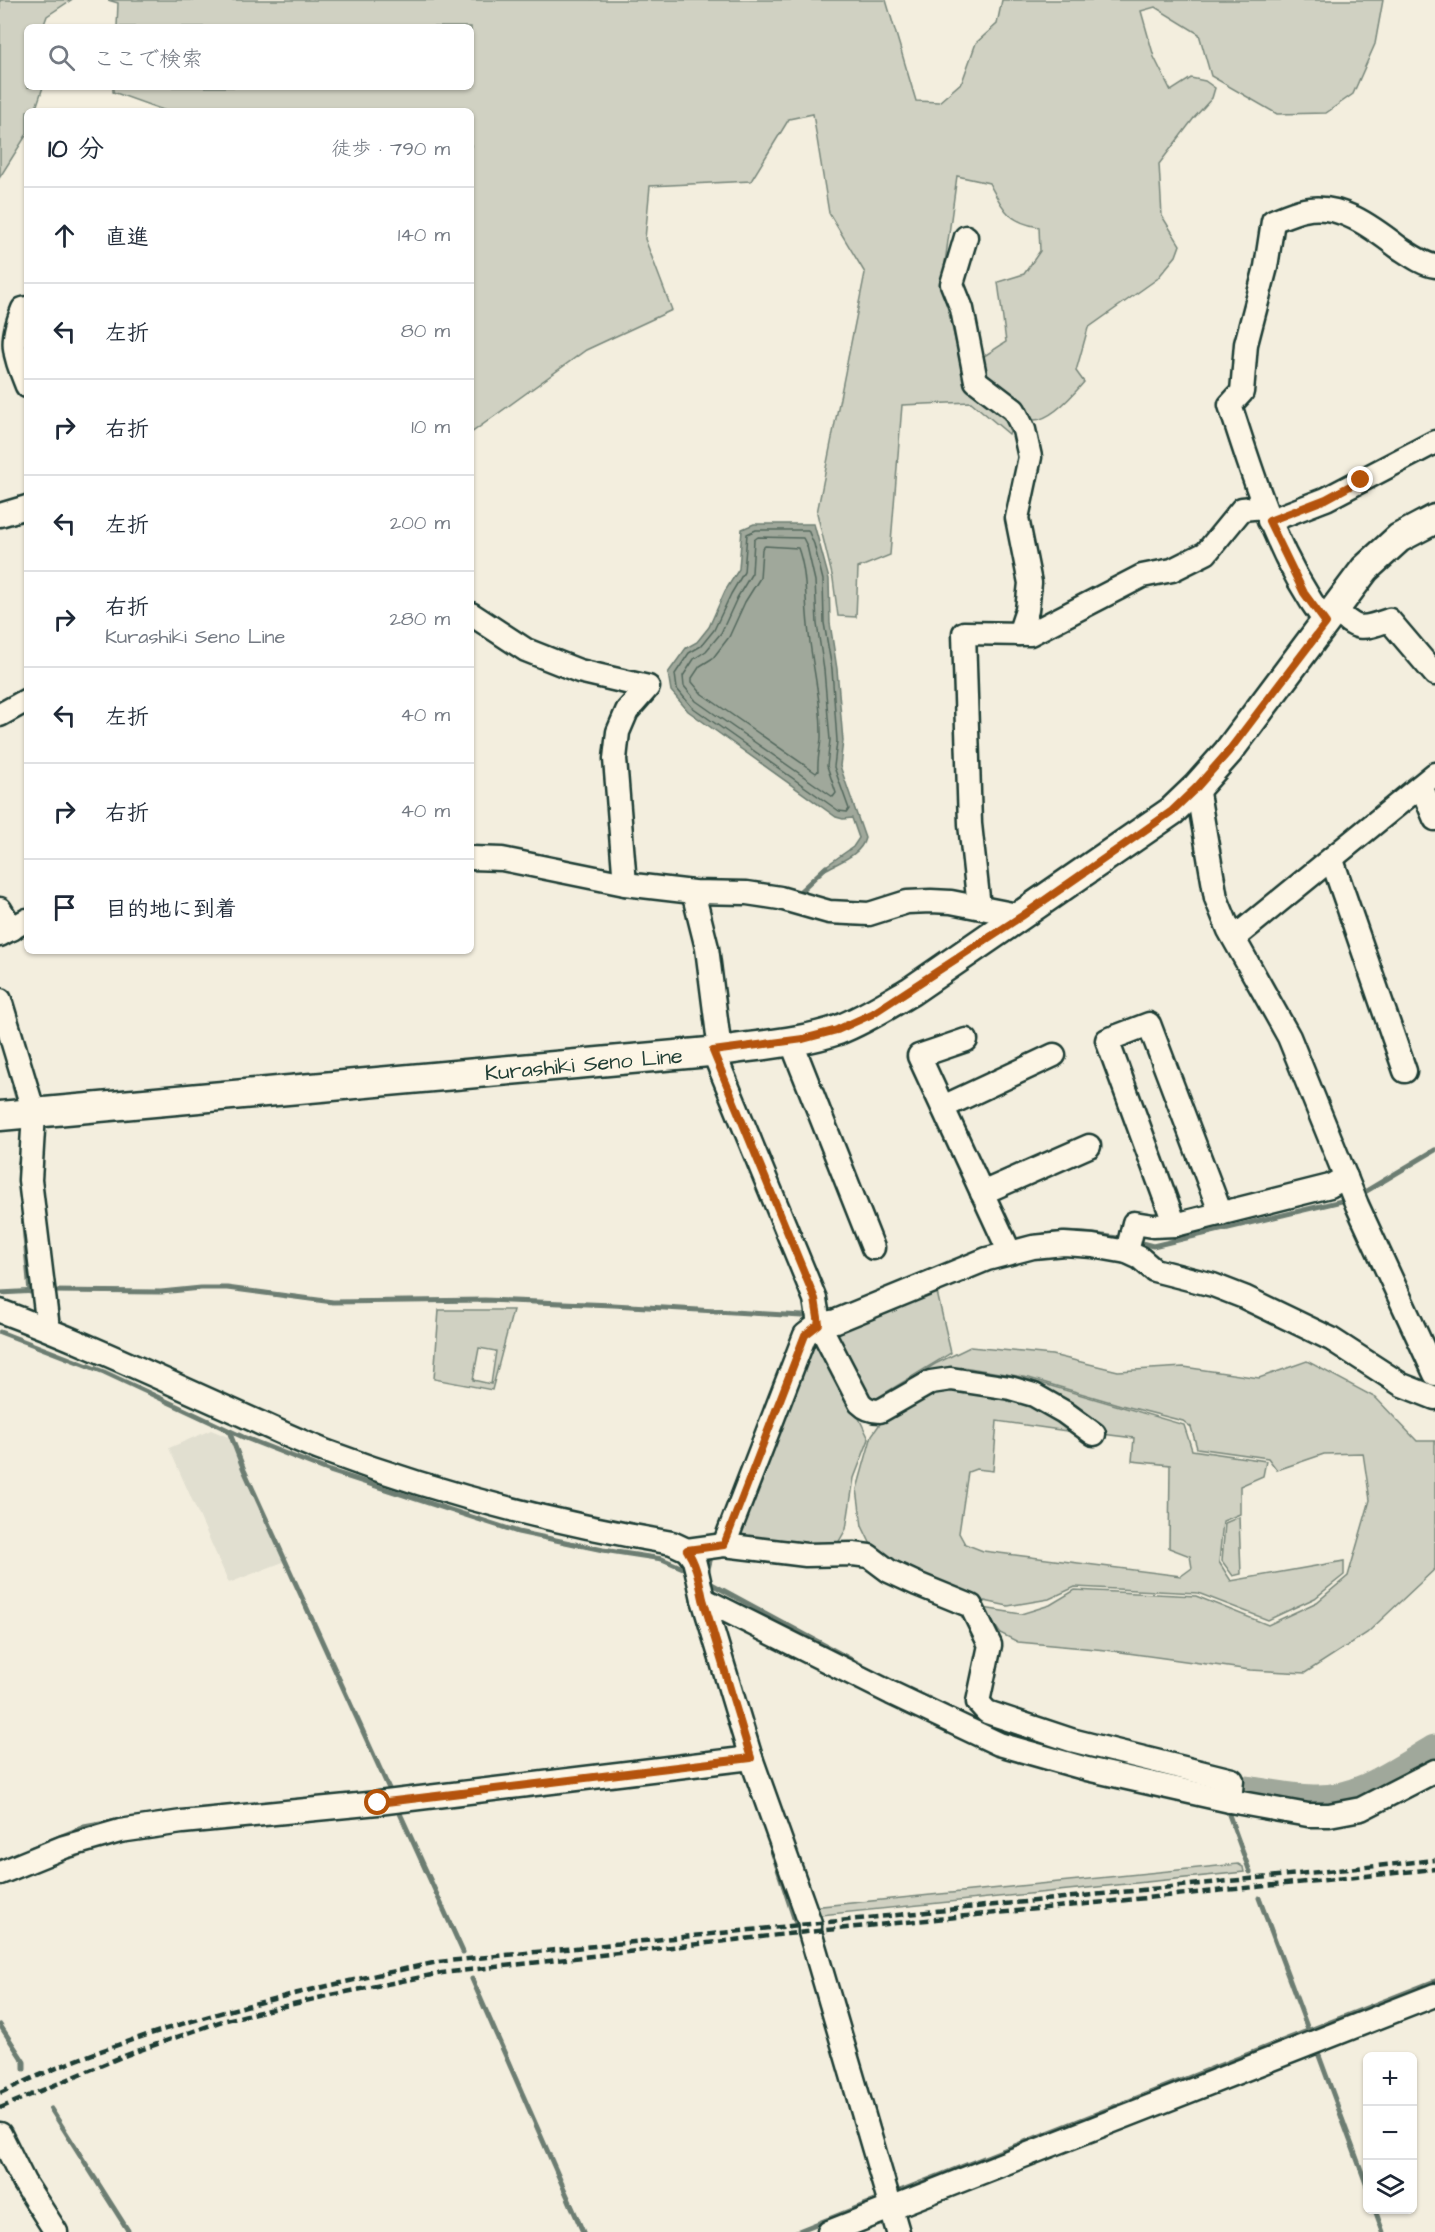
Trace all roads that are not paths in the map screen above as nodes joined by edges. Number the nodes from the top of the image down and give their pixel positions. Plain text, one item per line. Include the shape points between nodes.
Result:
1 (966, 237) dead end
2 (1435, 266) edge
3 (24, 309) edge
4 (24, 376) edge
5 (1435, 442) edge
6 (24, 508) edge
7 (1266, 514) junction
8 (0, 515) edge
9 (1435, 519) edge
10 (474, 616) edge
11 (1330, 616) junction
12 (1019, 634) junction
13 (1435, 674) edge
14 (24, 702) edge
15 (0, 715) edge
16 (1428, 780) edge
17 (1197, 787) junction
18 (1435, 819) edge
19 (474, 858) edge
20 (1332, 860) junction
21 (625, 884) junction
22 (693, 892) junction
23 (979, 907) junction
24 (0, 909) edge
25 (1022, 916) junction
26 (13, 928) edge
27 (1234, 938) junction
28 (0, 1000) edge
29 (966, 1040) dead end
30 (790, 1041) junction
31 (716, 1051) junction
32 (1054, 1055) dead end
33 (1405, 1071) dead end
34 (943, 1107) junction
35 (34, 1113) junction
36 (0, 1116) edge
37 (1089, 1146) dead end
38 (1351, 1190) junction
39 (982, 1193) junction
40 (1221, 1215) junction
41 (1175, 1225) junction
42 (1129, 1244) junction
43 (1006, 1246) junction
44 (873, 1248) dead end
45 (0, 1311) edge
46 (818, 1317) junction
47 (48, 1328) junction
48 (1435, 1374) edge
49 (1435, 1398) edge
50 (1094, 1434) dead end
51 (709, 1547) junction
52 (700, 1584) junction
53 (751, 1758) junction
54 (1435, 1771) edge
55 (1231, 1793) junction
56 (0, 1873) edge
57 (1435, 1995) edge
58 (0, 2134) edge
59 (7, 2165) edge
60 (888, 2200) junction
61 (56, 2232) edge
62 (829, 2232) edge
63 (898, 2232) edge

1 - 12 street via 952,284 962,309 976,381 1014,410 1024,430 1030,457 1017,518 1030,583
2 - 7 street via 1404,251 1370,226 1333,209 1305,209 1273,221 1266,267 1246,344 1242,392 1230,405
3 - 4 street via 13,341
5 - 7 street via 1326,499
6 - 8 street
7 - 11 street via 1304,593
7 - 12 street via 1242,509 1206,554 1172,570 1142,576 1030,634
9 - 11 main road, Kurashiki Seno Line via 1383,551
10 - 21 street via 526,650 579,671 648,687 627,711 618,732 615,759
11 - 13 street via 1364,628 1389,620
11 - 17 main road, Kurashiki Seno Line
12 - 23 street via 964,633 970,824
14 - 15 street
16 - 18 street
16 - 20 street
17 - 25 main road, Kurashiki Seno Line via 1172,811
17 - 27 street via 1216,898
19 - 21 street via 502,859
20 - 27 street
20 - 33 street
21 - 22 street
22 - 23 street via 747,893 853,914 869,914 907,902
22 - 31 street via 707,948
23 - 25 street
24 - 26 street
25 - 30 main road, Kurashiki Seno Line via 872,1014 837,1030
27 - 38 street via 1289,1037
28 - 35 street
29 - 34 street via 919,1056
30 - 31 main road, Kurashiki Seno Line
30 - 44 street
31 - 35 main road, Kurashiki Seno Line
31 - 46 street
32 - 34 street
34 - 39 street
35 - 36 main road, Kurashiki Seno Line
35 - 47 street via 30,1180
37 - 39 street
38 - 40 street via 1330,1186
38 - 48 street
39 - 43 street
40 - 41 street
40 - 41 street via 1149,1024 1107,1040
41 - 42 street via 1134,1223
42 - 43 street
42 - 49 street via 1154,1270 1213,1285 1288,1317 1402,1385
43 - 46 street via 987,1259 836,1321
45 - 47 street
46 - 50 street via 860,1403 872,1411 887,1408 931,1382 951,1379 1034,1395
46 - 51 street via 805,1335
47 - 51 street via 324,1451 408,1479 562,1523
51 - 52 street via 694,1560
51 - 55 street via 869,1556 890,1571 971,1606 990,1645 978,1702 987,1712 1071,1740 1232,1780
52 - 53 street
52 - 55 street via 891,1693 999,1744 1087,1769
53 - 56 street via 120,1831 64,1846
53 - 60 street via 810,1928
54 - 55 street via 1361,1809 1329,1815 1308,1815
57 - 60 street
58 - 59 street
59 - 61 street via 24,2182
60 - 62 street
60 - 63 street

